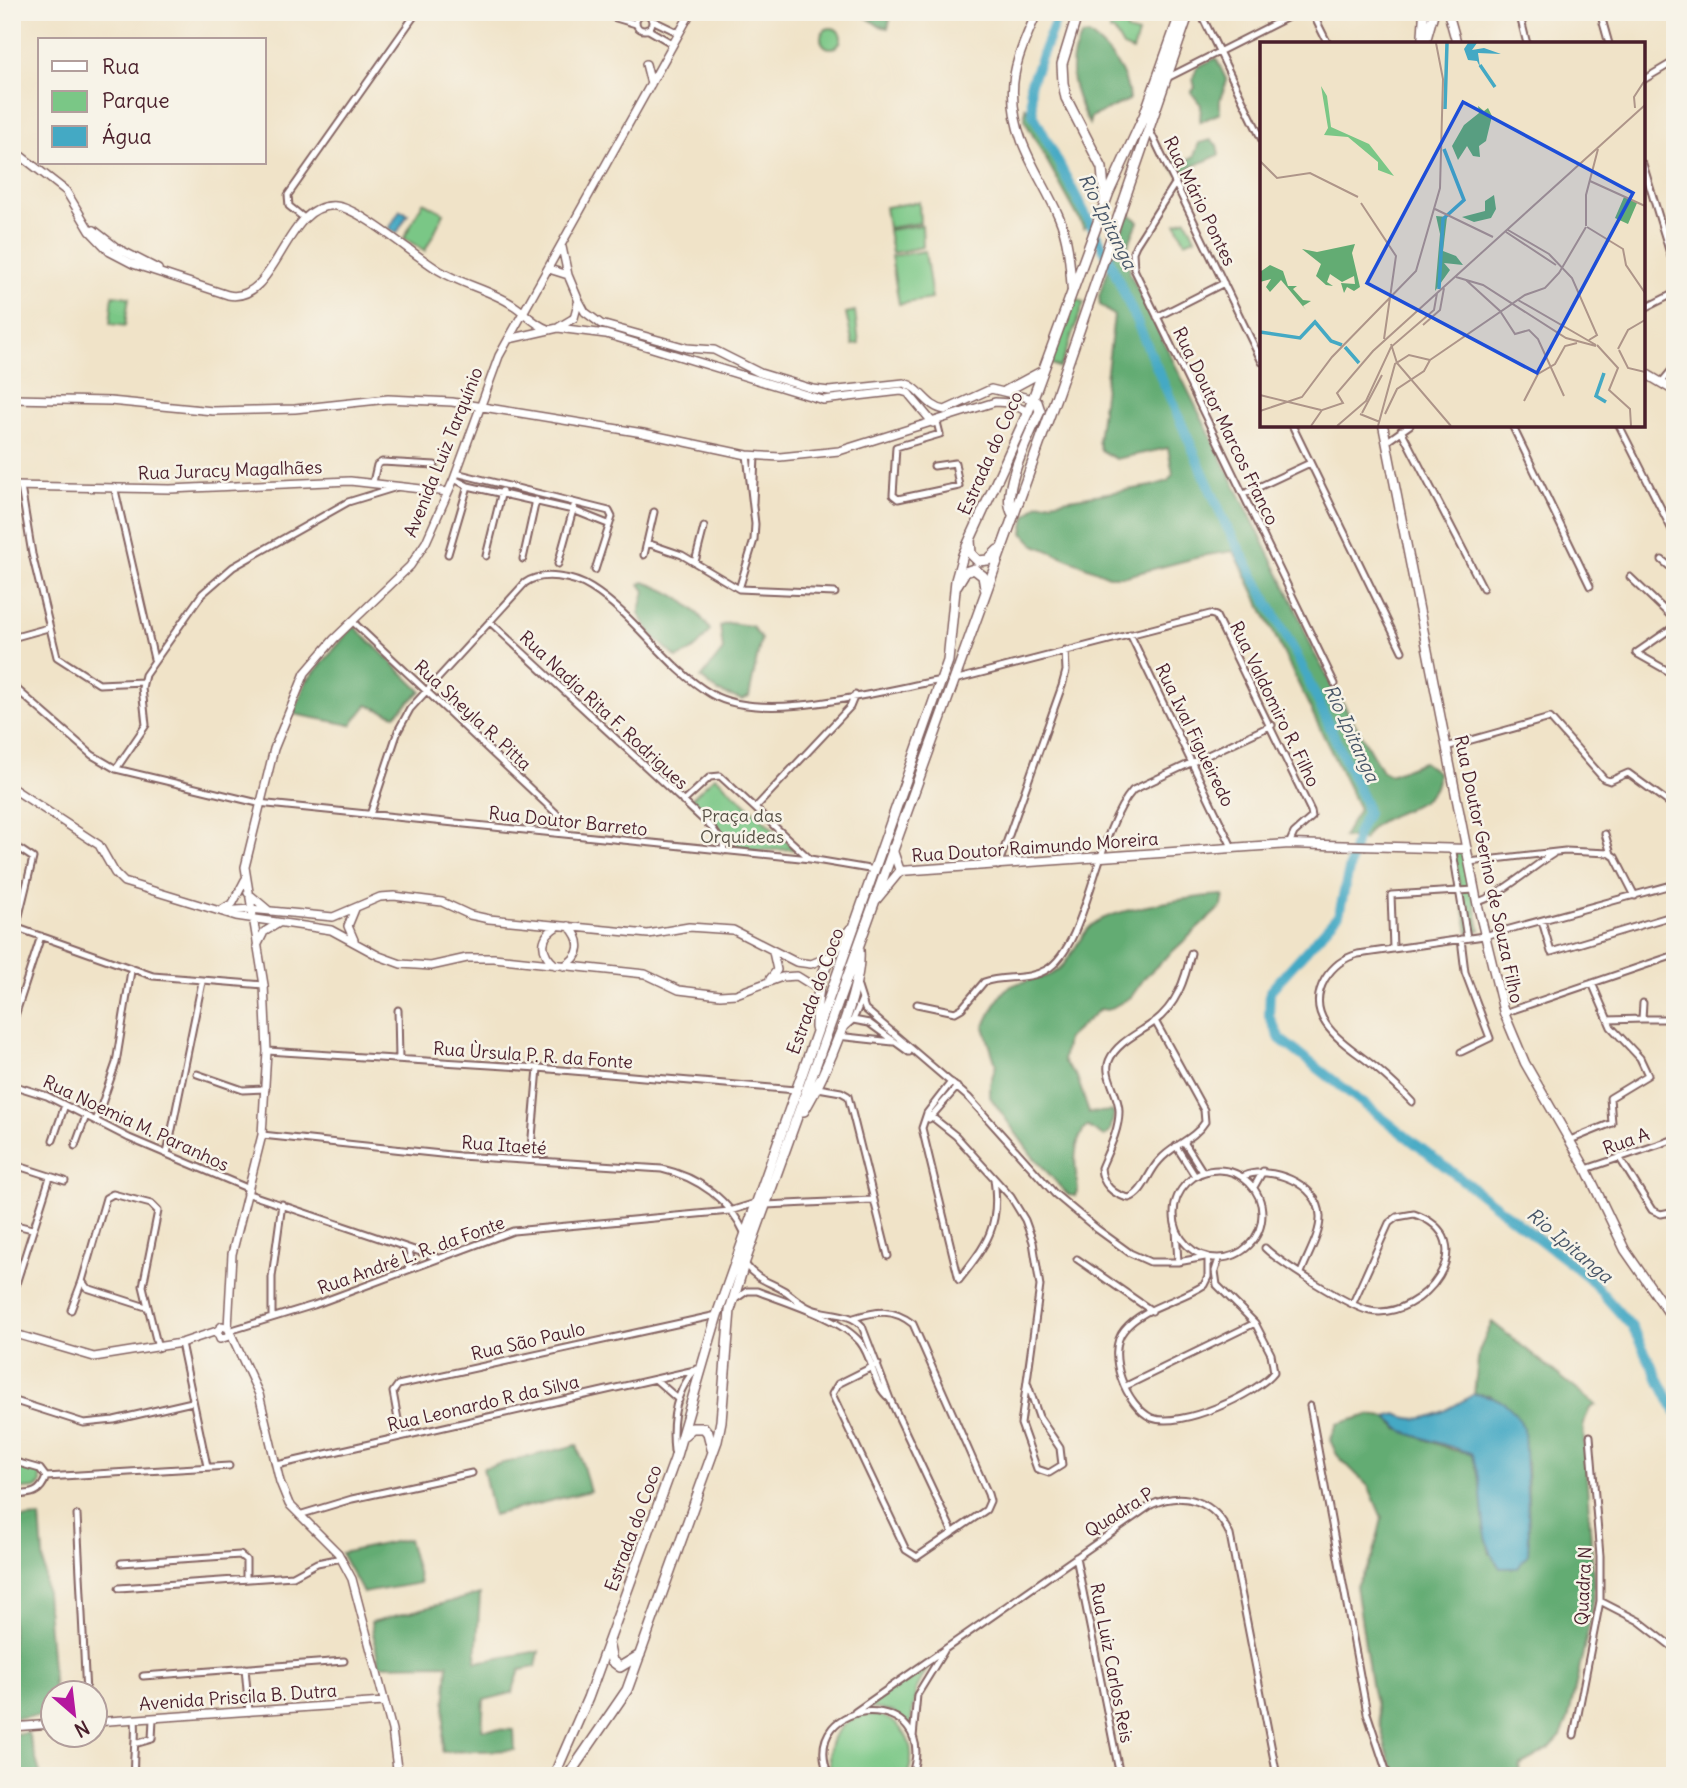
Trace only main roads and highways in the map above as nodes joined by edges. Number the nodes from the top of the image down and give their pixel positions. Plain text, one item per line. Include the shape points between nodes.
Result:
1 (1037, 12) edge
2 (1078, 12) edge
3 (1181, 12) edge
4 (1189, 12) edge
5 (1424, 12) edge
6 (1434, 12) edge
7 (1448, 12) edge
8 (1423, 42) edge
9 (1424, 42) edge
10 (1456, 42) edge
11 (1105, 204) junction
12 (1072, 291) junction
13 (1043, 370) junction
14 (1645, 373) edge
15 (1006, 391) road end
16 (1675, 391) edge
17 (1033, 399) junction
18 (1383, 427) edge
19 (1013, 514) junction
20 (970, 535) junction
21 (1000, 547) junction
22 (956, 587) junction
23 (985, 594) junction
24 (1464, 838) junction
25 (892, 848) junction
26 (1454, 849) junction
27 (1466, 849) junction
28 (900, 871) junction
29 (869, 914) junction
30 (856, 922) junction
31 (858, 946) junction
32 (816, 1034) junction
33 (793, 1131) junction
34 (761, 1204) junction
35 (1675, 1322) edge
36 (682, 1437) junction
37 (712, 1454) junction
38 (608, 1643) junction
39 (643, 1651) junction
40 (554, 1776) edge
41 (568, 1776) edge

1 - 12 main road via 1014,79 1014,118 1024,150 1060,220
2 - 11 main road via 1062,64 1063,83 1066,98 1102,168
3 - 11 main road, Estrada do Coco via 1144,116
4 - 19 main road, Estrada do Coco
5 - 8 main road
6 - 9 main road
7 - 10 main road
11 - 12 main road, Estrada do Coco
12 - 13 main road, Estrada do Coco
13 - 15 main road
13 - 17 main road, Estrada do Coco
14 - 16 main road
17 - 19 main road via 1040,411 1009,490 1008,507
17 - 20 main road, Estrada do Coco
18 - 24 main road, Rua Doutor Gerino de Souza Filho
19 - 21 main road, Estrada do Coco
20 - 21 main road via 971,554 978,561 988,560
20 - 22 main road, Estrada do Coco
21 - 23 main road, Estrada do Coco
22 - 23 main road via 965,572 974,569 983,576
22 - 30 main road, Estrada do Coco via 942,680
23 - 25 main road, Estrada do Coco
24 - 26 main road
24 - 27 main road, Rua Doutor Gerino de Souza Filho
25 - 28 main road, Rua Doutor Raimundo Moreira
25 - 29 main road, Estrada do Coco
26 - 27 main road, Rua Doutor Raimundo Moreira
26 - 28 main road, Rua Doutor Raimundo Moreira via 1289,844
27 - 35 main road, Rua Doutor Gerino de Souza Filho via 1504,1013 1525,1063 1586,1169 1625,1250
28 - 29 main road, Rua Doutor Raimundo Moreira
29 - 31 main road, Estrada do Coco
30 - 32 main road, Estrada do Coco
30 - 32 main road via 828,957 818,989
31 - 33 main road, Estrada do Coco
31 - 33 main road via 857,981 818,1088
32 - 34 main road, Estrada do Coco
33 - 34 main road, Estrada do Coco
34 - 36 main road, Estrada do Coco via 745,1234 717,1315
34 - 37 main road, Estrada do Coco via 732,1301 722,1421
36 - 37 main road via 692,1428 704,1428
36 - 38 main road, Estrada do Coco
37 - 39 main road, Estrada do Coco
38 - 39 main road via 612,1661 620,1667
38 - 40 main road, Estrada do Coco
39 - 41 main road, Estrada do Coco via 619,1704

